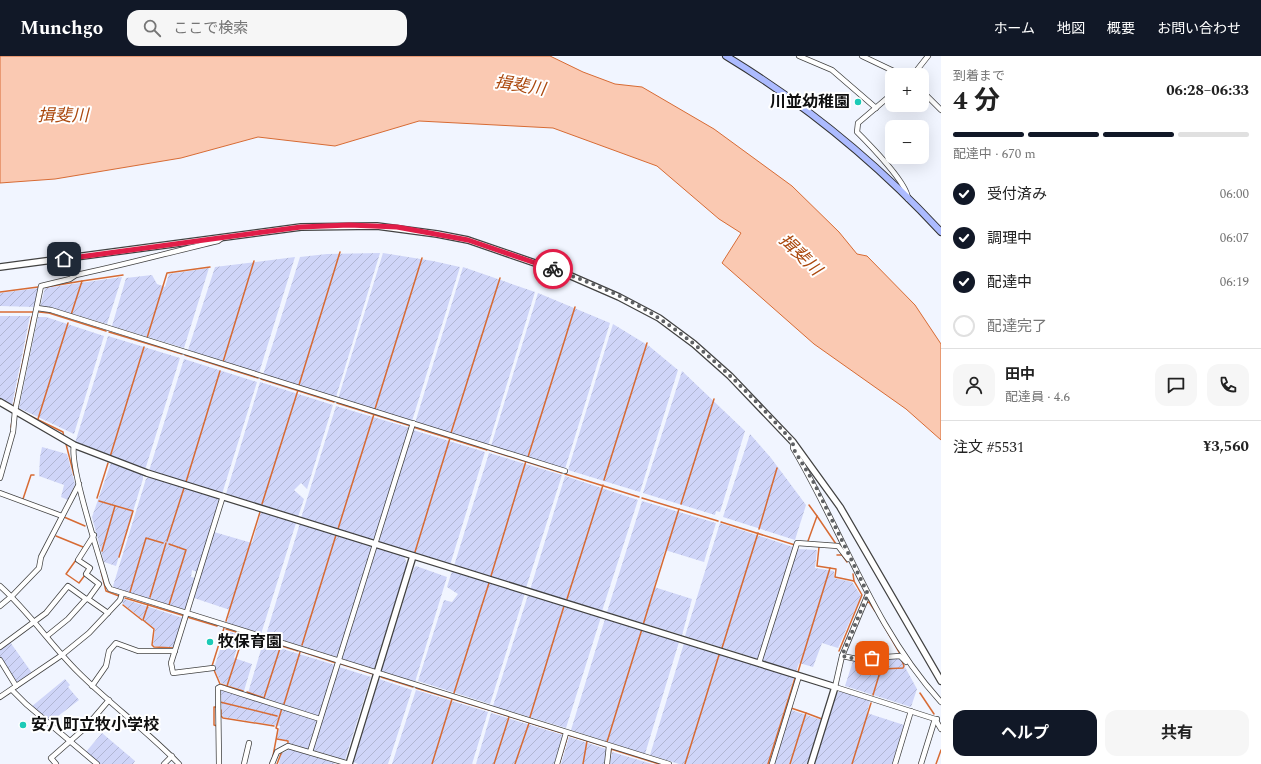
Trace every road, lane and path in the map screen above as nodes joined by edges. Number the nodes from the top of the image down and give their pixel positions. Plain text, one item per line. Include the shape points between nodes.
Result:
1 (726, 56) edge
2 (800, 56) edge
3 (862, 56) edge
4 (928, 56) edge
5 (887, 68) edge
6 (919, 68) edge
7 (929, 98) edge
8 (885, 100) edge
9 (876, 108) junction
10 (941, 110) edge
11 (908, 199) junction
12 (941, 232) edge
13 (222, 238) junction
14 (0, 267) edge
15 (37, 308) junction
16 (0, 402) edge
17 (16, 410) junction
18 (413, 423) junction
19 (793, 442) junction
20 (74, 445) junction
21 (565, 471) dead end
22 (0, 478) edge
23 (80, 484) junction
24 (0, 493) edge
25 (223, 496) junction
26 (62, 516) junction
27 (94, 535) junction
28 (375, 544) junction
29 (413, 556) junction
30 (855, 569) junction
31 (0, 586) edge
32 (122, 594) junction
33 (868, 594) junction
34 (12, 596) junction
35 (87, 599) junction
36 (0, 606) edge
37 (108, 613) junction
38 (187, 613) junction
39 (36, 622) junction
40 (47, 636) junction
41 (0, 648) edge
42 (175, 651) junction
43 (62, 655) junction
44 (842, 656) junction
45 (0, 660) edge
46 (338, 661) junction
47 (759, 663) junction
48 (910, 666) junction
49 (213, 668) dead end
50 (377, 673) junction
51 (799, 676) junction
52 (941, 681) edge
53 (92, 686) junction
54 (835, 687) junction
55 (14, 688) junction
56 (0, 697) edge
57 (109, 700) junction
58 (941, 702) edge
59 (911, 711) junction
60 (935, 718) junction
61 (320, 719) junction
62 (941, 723) edge
63 (941, 729) edge
64 (566, 733) junction
65 (70, 742) junction
66 (249, 742) dead end
67 (609, 746) junction
68 (310, 752) junction
69 (172, 756) junction
70 (56, 764) edge
71 (98, 764) edge
72 (164, 764) edge
73 (179, 764) edge
74 (219, 764) edge
75 (244, 764) edge
76 (272, 764) edge
77 (349, 764) edge
78 (557, 764) edge
79 (607, 764) edge
80 (669, 764) edge
81 (772, 764) edge
82 (811, 764) edge
83 (895, 764) edge
84 (921, 764) edge

1 - 11 main road via 801,107 888,178
2 - 9 street via 832,70
3 - 5 street
4 - 6 street
7 - 10 street
8 - 9 street
9 - 11 street via 858,123 857,132 902,183
11 - 12 main road
13 - 14 street
13 - 15 street via 218,242 45,284 41,286
13 - 19 street via 301,227 377,226 468,240 514,254 612,294 659,318 694,344 730,376
15 - 17 street
15 - 18 street via 51,310
16 - 17 street
17 - 20 street
17 - 22 street via 13,432
18 - 21 street
18 - 28 street
19 - 30 street via 793,448 814,483
19 - 52 street via 840,507
20 - 23 street via 73,452
20 - 25 street via 121,464
23 - 26 street
23 - 27 street
24 - 26 street
25 - 28 street
25 - 38 street
26 - 34 street via 41,557 39,568
27 - 32 street via 107,584 110,589
27 - 35 street via 78,560 90,568 86,574 99,584
28 - 29 street
28 - 46 street
29 - 47 street
29 - 50 street
30 - 33 street
30 - 47 street via 838,546 797,542
31 - 34 street
32 - 37 street
32 - 38 street
33 - 44 street
33 - 48 street
34 - 36 street
34 - 39 street
35 - 37 street
35 - 39 street via 68,586
35 - 40 street
37 - 43 street
38 - 42 street
38 - 46 street
39 - 40 street
39 - 41 street
40 - 43 street
42 - 49 street via 171,663 173,673
42 - 53 street via 138,651 116,643 109,651 106,666
43 - 53 street
43 - 55 street
44 - 48 street via 857,659 900,656
44 - 54 street
45 - 55 street
46 - 50 street
46 - 61 street
47 - 51 street
48 - 58 street
50 - 64 street
50 - 77 street
51 - 54 street
51 - 81 street
53 - 57 street
54 - 59 street
54 - 82 street
55 - 56 street
55 - 65 street via 26,704
57 - 65 street
57 - 69 street
59 - 60 street
59 - 83 street
60 - 62 street
60 - 63 street
60 - 84 street
61 - 68 street
61 - 74 street via 220,687
64 - 67 street
64 - 78 street
65 - 70 street via 51,758
65 - 71 street
66 - 75 street
67 - 79 street
67 - 80 street
68 - 76 street via 284,746 277,752
68 - 77 street
69 - 72 street
69 - 73 street

